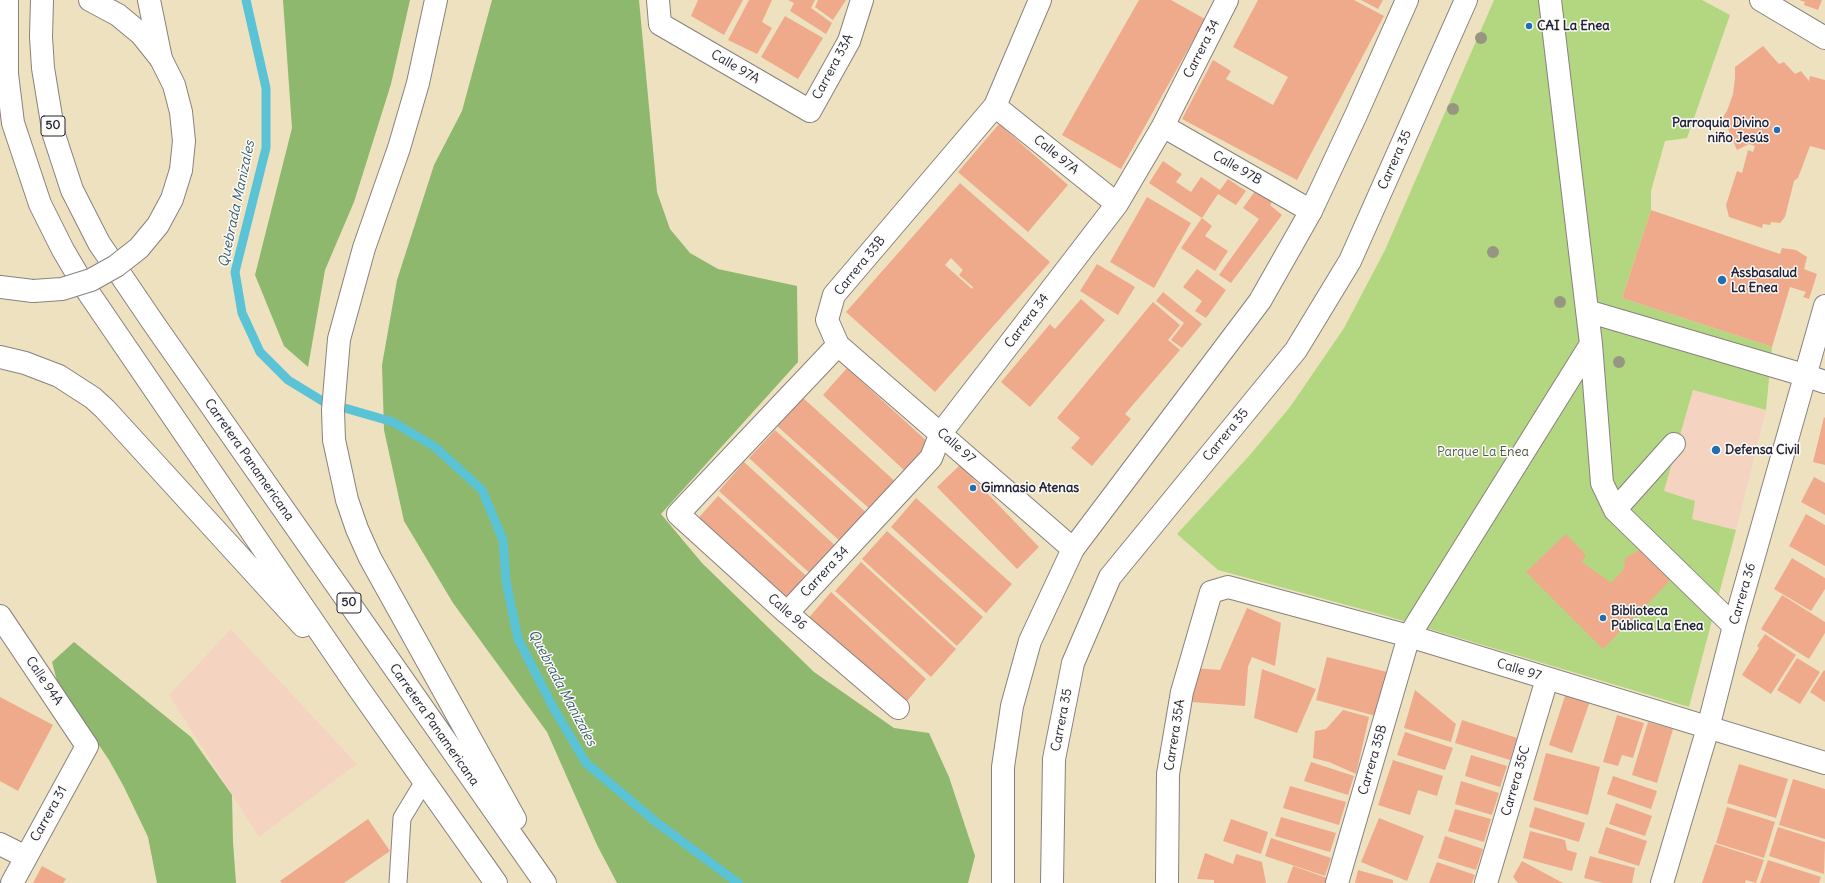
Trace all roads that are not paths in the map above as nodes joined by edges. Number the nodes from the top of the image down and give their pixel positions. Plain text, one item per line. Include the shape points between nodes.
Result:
1 (7, 0) edge
2 (42, 0) edge
3 (90, 0) edge
4 (149, 0) edge
5 (436, 0) edge
6 (658, 0) edge
7 (862, 0) edge
8 (1040, 0) edge
9 (1227, 0) edge
10 (1407, 0) edge
11 (1466, 0) edge
12 (1550, 0) edge
13 (1761, 0) edge
14 (1825, 38) edge
15 (161, 59) junction
16 (994, 106) junction
17 (810, 111) joint
18 (1163, 126) junction
19 (1117, 204) junction
20 (1311, 211) junction
21 (1, 288) edge
22 (1825, 306) edge
23 (1587, 311) junction
24 (1591, 344) junction
25 (838, 345) junction
26 (0, 357) edge
27 (1804, 375) junction
28 (1825, 382) edge
29 (941, 433) junction
30 (1674, 444) dead end
31 (1615, 510) junction
32 (1073, 549) junction
33 (1211, 592) joint
34 (787, 613) junction
35 (0, 616) edge
36 (1734, 626) junction
37 (1409, 636) junction
38 (1547, 679) junction
39 (357, 686) junction
40 (898, 708) dead end
41 (1708, 728) junction
42 (87, 746) joint
43 (1825, 763) edge
44 (425, 780) junction
45 (0, 844) edge
46 (26, 857) junction
47 (12, 883) edge
48 (398, 883) edge
49 (496, 883) edge
50 (545, 883) edge
51 (551, 883) edge
52 (1003, 883) edge
53 (1052, 883) edge
54 (1167, 883) edge
55 (1337, 883) edge
56 (1486, 883) edge
57 (1662, 883) edge

1 - 39 main road via 7,74 13,123 31,180 52,228 86,289
2 - 50 main road, Carretera Panamericana / 50 via 43,68 54,135 72,190 99,243
3 - 15 main road via 118,15 141,34
4 - 15 main road
5 - 51 main road via 418,82 364,248 339,339 333,410 334,440 347,500 370,558
6 - 17 main road, Calle 97A via 660,24
7 - 17 main road, Carrera 33A via 849,41
8 - 16 main road, Carrera 33B
9 - 18 main road, Carrera 34
10 - 20 main road
11 - 53 main road, Carrera 35 via 1350,261 1296,350 1110,577 1073,663 1054,759
12 - 23 main road
13 - 14 main road
15 - 21 main road, bridge via 174,85 181,112 184,142 181,170 172,199 158,225 139,248 116,266 90,280 62,289 33,291
16 - 19 main road, Calle 97A
16 - 25 main road, Carrera 33B via 834,295 827,320
18 - 19 main road, Carrera 34
18 - 20 main road, Calle 97B
19 - 29 main road, Carrera 34
20 - 32 main road via 1260,301
22 - 27 main road, Carrera 36
23 - 24 main road
23 - 27 main road
24 - 31 main road via 1602,482
24 - 37 main road, Carrera 35B
25 - 29 main road, Calle 97
25 - 34 main road, Calle 96 via 678,514
26 - 39 main road via 26,363 59,376 105,408
27 - 28 main road
27 - 36 main road, Carrera 36
29 - 32 main road, Calle 97
29 - 34 main road, Carrera 34 via 931,458
30 - 31 main road
31 - 36 main road
32 - 52 main road via 1030,641 1012,706 1003,767
33 - 37 main road, Calle 97 via 1228,587
33 - 54 main road, Carrera 35A via 1182,692 1168,774
34 - 40 main road, Calle 96
35 - 42 main road, Calle 94A
36 - 41 main road, Carrera 36
37 - 38 main road, Calle 97
37 - 55 main road, Carrera 35B
38 - 41 main road, Calle 97
38 - 56 main road, Carrera 35C
39 - 44 main road
41 - 43 main road, Calle 97
41 - 57 main road, Carrera 36
42 - 46 main road, Carrera 31
44 - 48 lane via 402,818
44 - 49 main road
45 - 46 main road
46 - 47 main road, Carrera 31

